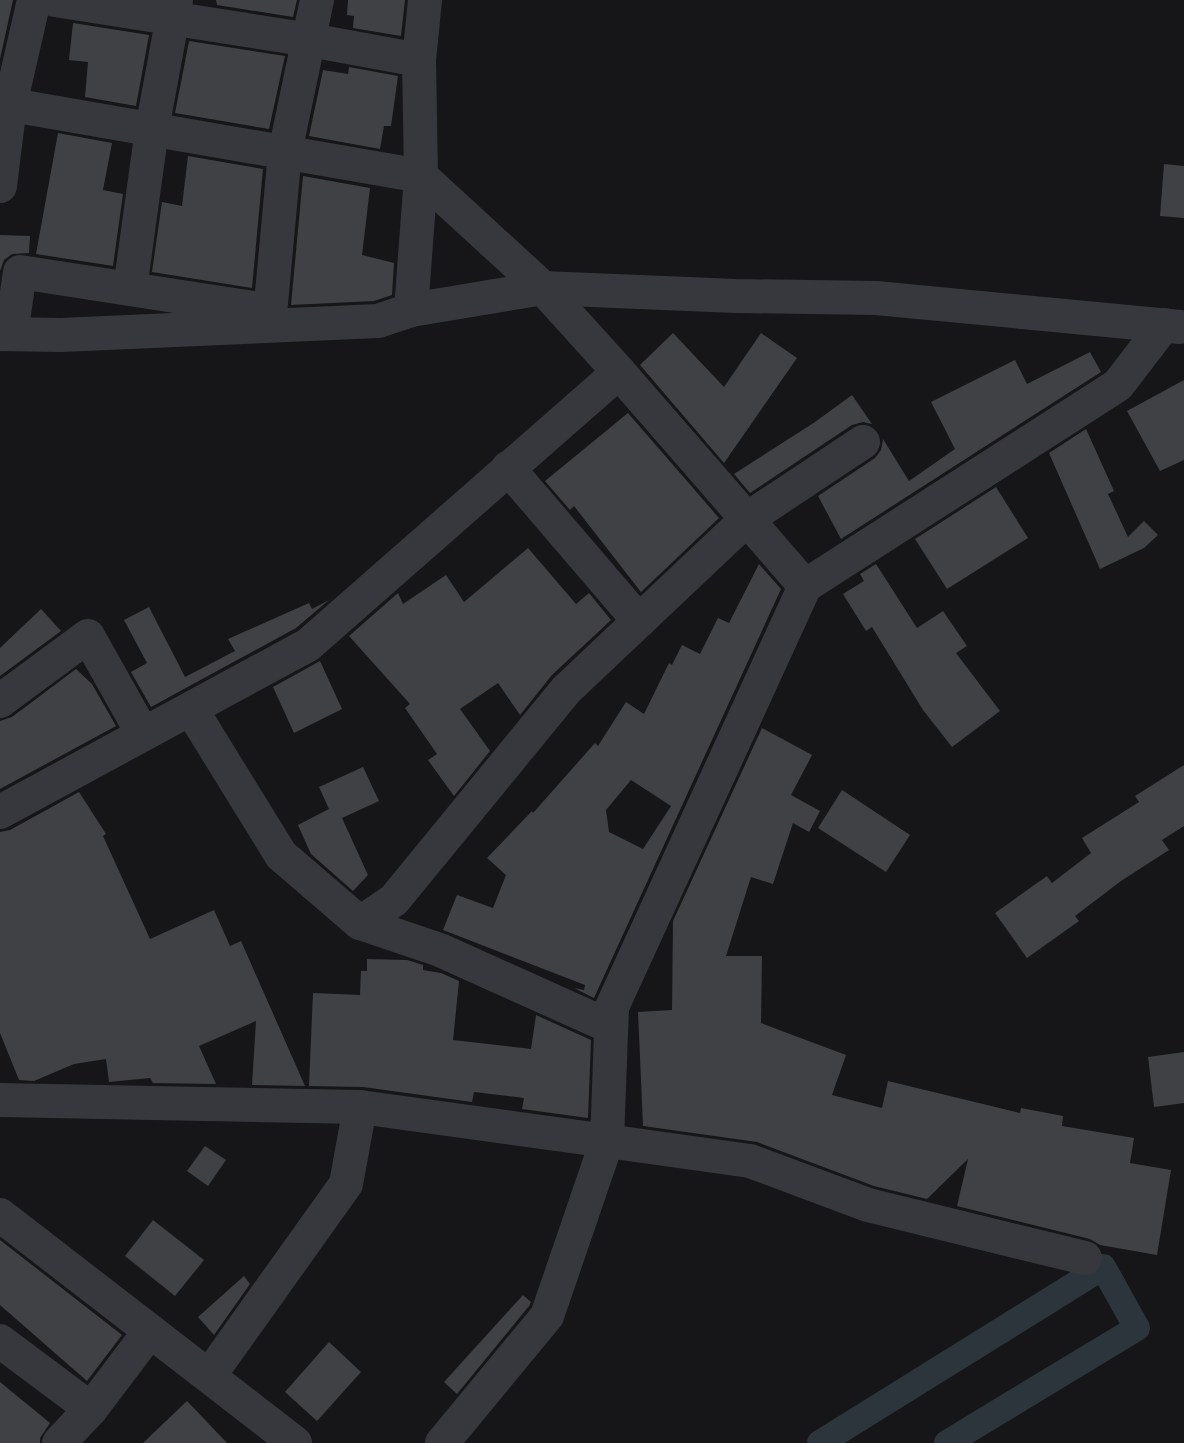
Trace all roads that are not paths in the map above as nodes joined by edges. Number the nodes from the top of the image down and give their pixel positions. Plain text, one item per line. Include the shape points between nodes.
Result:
1 (34, 0) edge
2 (55, 0) edge
3 (317, 0) edge
4 (425, 0) edge
5 (175, 9) edge
6 (310, 40) junction
7 (419, 60) junction
8 (5, 104) edge
9 (152, 129) junction
10 (285, 152) junction
11 (421, 176) junction
12 (0, 186) edge
13 (543, 288) junction
14 (130, 289) junction
15 (411, 310) junction
16 (270, 318) junction
17 (1174, 326) edge
18 (5, 334) edge
19 (619, 372) junction
20 (863, 442) dead end
21 (508, 468) junction
22 (747, 519) junction
23 (805, 586) junction
24 (639, 621) junction
25 (0, 701) edge
26 (191, 709) junction
27 (143, 734) junction
28 (0, 812) edge
29 (360, 923) junction
30 (611, 1027) junction
31 (0, 1100) edge
32 (360, 1107) junction
33 (607, 1141) junction
34 (0, 1215) edge
35 (1085, 1258) dead end
36 (150, 1331) junction
37 (0, 1341) edge
38 (209, 1376) junction
39 (91, 1409) junction
40 (59, 1443) edge
41 (295, 1443) edge
42 (442, 1443) edge

1 - 8 street
2 - 5 street
3 - 6 street
4 - 7 street
5 - 6 street
5 - 9 street
6 - 7 street
6 - 10 street
7 - 11 street
8 - 9 street
8 - 12 street
9 - 10 street
9 - 14 street
10 - 11 street
10 - 16 street
11 - 13 street
11 - 15 street
13 - 15 street
13 - 17 street via 876,298
13 - 19 street
14 - 16 street
14 - 18 street via 20,272
15 - 16 street via 378,321
16 - 18 street via 61,335
17 - 23 street via 1118,385
19 - 21 street
19 - 22 street
20 - 22 street
21 - 24 street
21 - 26 street via 308,645
22 - 23 street
22 - 24 street
23 - 30 street via 612,1007
24 - 29 street via 566,690 394,900
25 - 27 street via 88,636
26 - 27 street
26 - 29 street via 281,855
27 - 28 street
29 - 30 street via 440,950
30 - 33 street
31 - 32 street
32 - 33 street
32 - 38 street via 346,1184
33 - 35 street via 750,1161 868,1205
33 - 42 street via 547,1316
34 - 36 street
36 - 38 street
36 - 39 street
37 - 39 street
38 - 41 street
39 - 40 street

